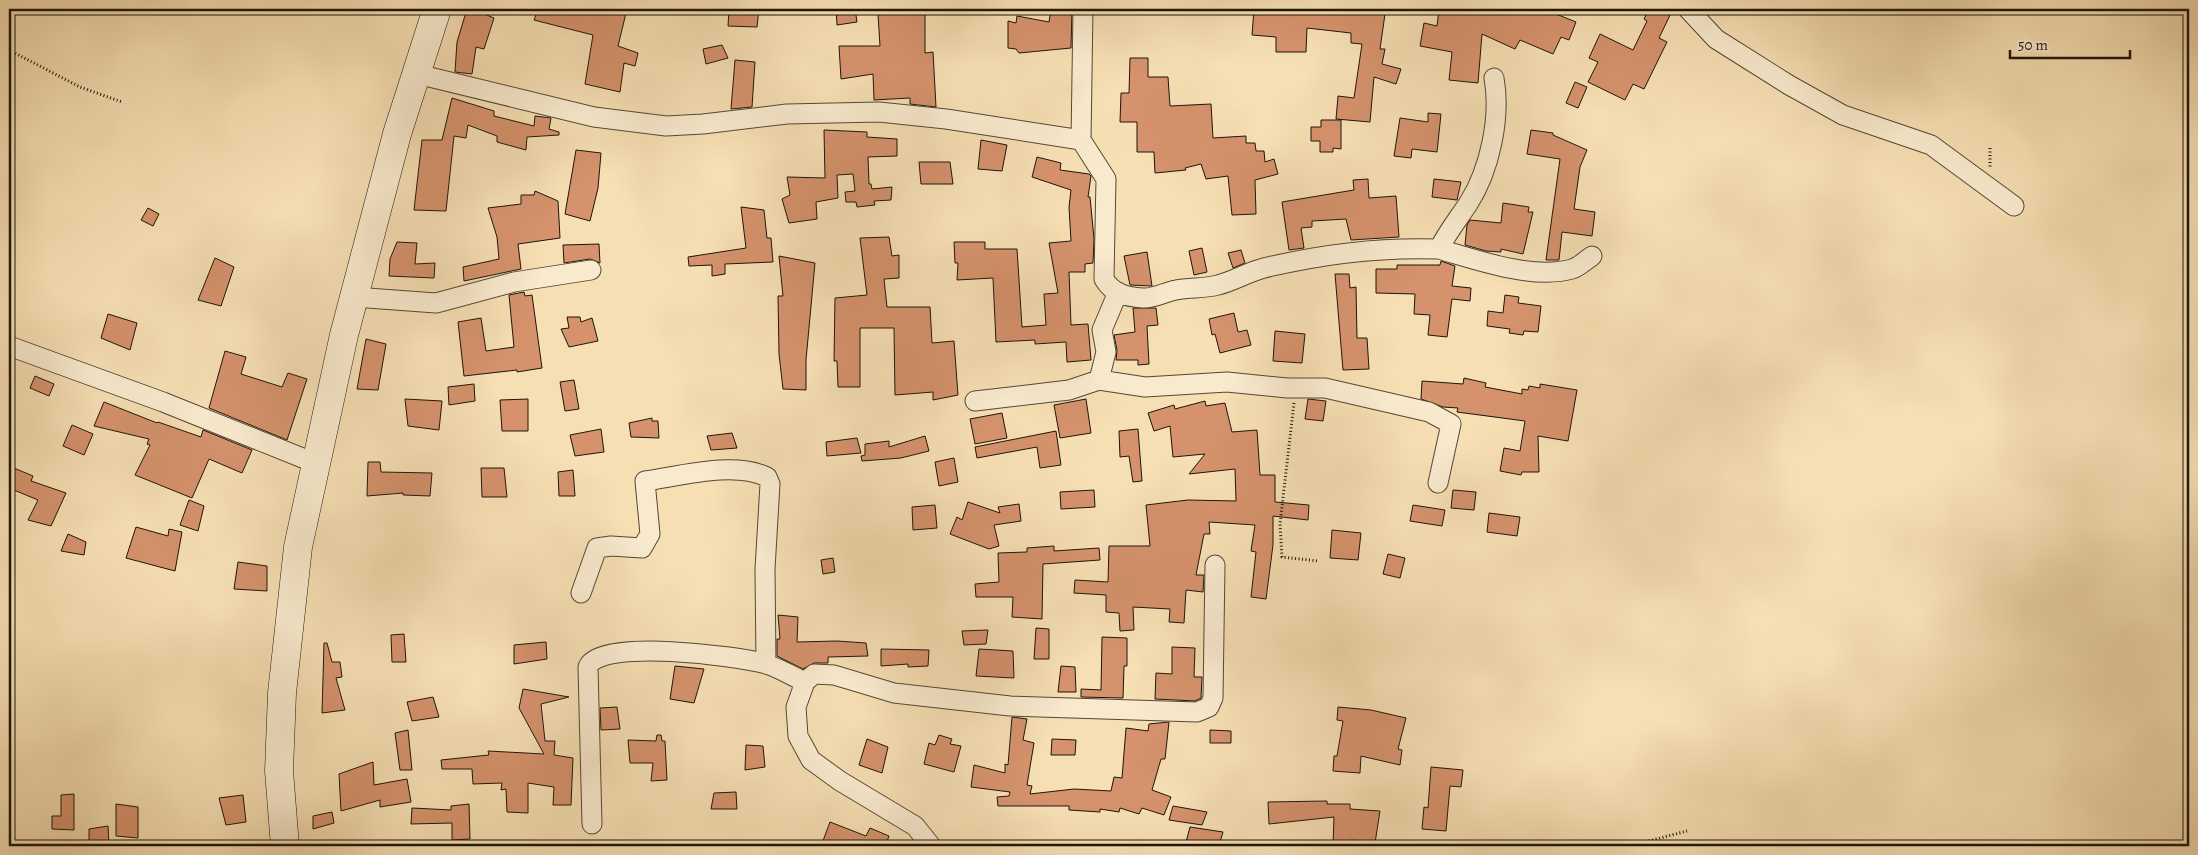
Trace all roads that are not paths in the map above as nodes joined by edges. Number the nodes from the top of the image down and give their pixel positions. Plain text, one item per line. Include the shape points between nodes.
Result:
1 (437, 9) edge
2 (1083, 9) edge
3 (1688, 9) edge
4 (417, 74) junction
5 (1494, 78) dead end
6 (1081, 140) junction
7 (2014, 206) dead end
8 (1439, 249) junction
9 (1592, 256) dead end
10 (591, 270) dead end
11 (1118, 292) junction
12 (354, 297) junction
13 (9, 346) edge
14 (1098, 380) junction
15 (975, 401) dead end
16 (315, 463) junction
17 (1438, 483) dead end
18 (1215, 564) dead end
19 (581, 593) dead end
20 (766, 664) junction
21 (805, 682) junction
22 (592, 824) dead end
23 (285, 846) edge
24 (931, 846) edge

1 - 4 street
2 - 6 street
3 - 7 street via 1716,39 1789,85 1843,115 1930,145
4 - 6 street via 594,116 666,126 788,114 879,112
4 - 12 street via 397,134
5 - 8 street via 1496,94 1491,146 1482,174
6 - 11 street via 1106,179 1104,279 1109,288
8 - 9 street via 1497,266 1535,271 1573,269
8 - 11 street via 1352,252 1303,260 1262,269 1217,285 1144,298
10 - 12 street via 514,282 436,303
11 - 14 street via 1102,330 1106,352
12 - 16 street
13 - 16 street
14 - 15 street via 1069,390
14 - 17 street via 1144,387 1227,382 1325,388 1429,412 1451,424
16 - 23 street via 298,547 282,693 279,771
18 - 21 street via 1213,698 1209,707 1197,712 1010,706 894,693 834,675 814,674
19 - 20 street via 597,548 642,548 650,534 644,481 730,470 759,473 767,477 770,484 765,569
20 - 21 street
20 - 22 street via 704,653 661,651 605,654 590,661 588,748
21 - 24 street via 796,707 798,736 811,760 840,782 915,826

